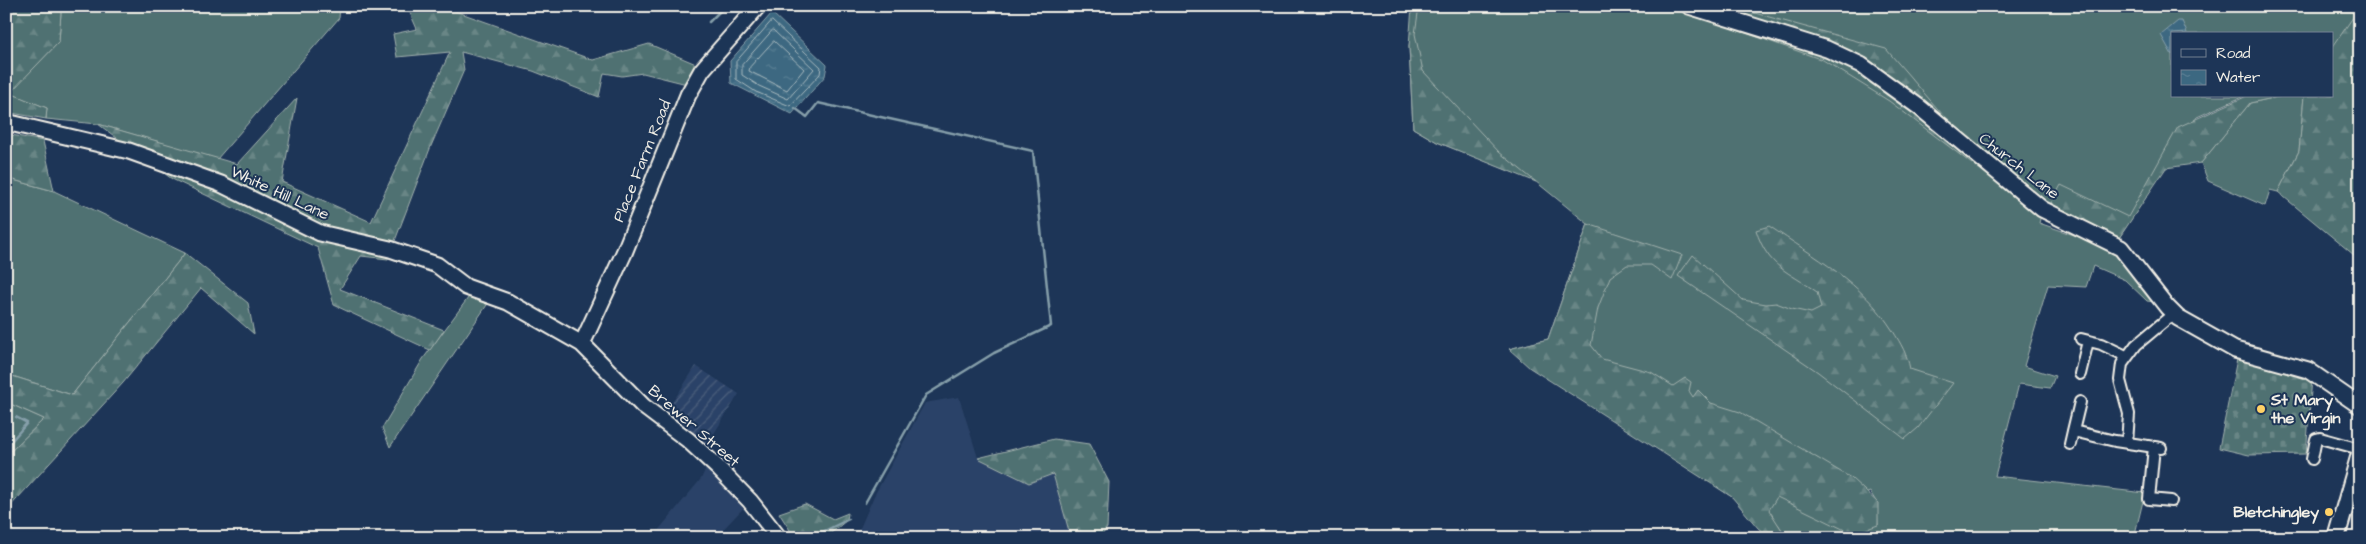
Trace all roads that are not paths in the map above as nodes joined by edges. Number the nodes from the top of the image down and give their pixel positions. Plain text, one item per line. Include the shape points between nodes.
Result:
1 (758, 6) edge
2 (1690, 6) edge
3 (6, 122) edge
4 (2173, 314) junction
5 (582, 344) junction
6 (2126, 356) junction
7 (2080, 374) dead end
8 (2080, 402) dead end
9 (2360, 406) edge
10 (2073, 431) junction
11 (2127, 443) junction
12 (2070, 444) dead end
13 (2360, 449) edge
14 (2360, 454) edge
15 (2312, 459) dead end
16 (2171, 501) dead end
17 (778, 538) edge
18 (2336, 538) edge

1 - 5 street, Place Farm Road via 702,70 688,95 624,253
2 - 4 street, Church Lane via 1828,49 1862,65 1919,107 2042,209 2121,248
3 - 5 street, White Hill Lane via 129,151 221,184 320,233 390,249 437,265 466,287 508,302
4 - 6 street
4 - 9 street, Church Lane via 2235,350 2308,370
5 - 17 street, Brewer Street via 643,406 717,467 750,500
6 - 7 street via 2084,340
6 - 11 street via 2120,372 2129,414
8 - 10 street
10 - 11 street
10 - 12 street
11 - 16 street via 2158,448 2148,499
13 - 15 street via 2320,438 2316,439
14 - 18 main road

